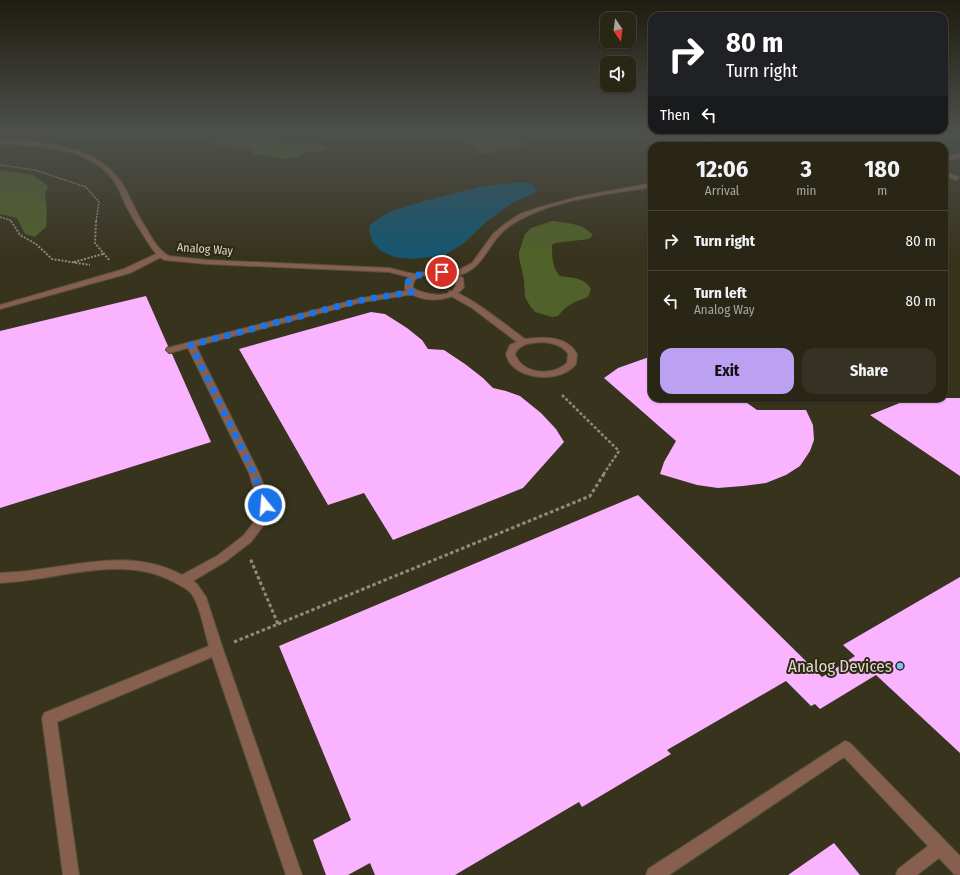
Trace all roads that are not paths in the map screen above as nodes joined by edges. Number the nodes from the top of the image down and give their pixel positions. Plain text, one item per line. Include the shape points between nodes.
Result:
1 (111, 174) edge
2 (948, 175) edge
3 (956, 178) dead end
4 (648, 186) edge
5 (161, 255) junction
6 (454, 275) junction
7 (415, 276) junction
8 (412, 292) junction
9 (452, 293) junction
10 (0, 307) edge
11 (522, 342) junction
12 (191, 345) junction
13 (170, 350) dead end
14 (0, 578) edge
15 (183, 581) junction
16 (216, 649) junction
17 (940, 847) junction
18 (960, 868) edge
19 (71, 875) edge
20 (294, 875) edge
21 (654, 875) edge
22 (904, 875) edge

1 - 5 street, Analog Way
2 - 3 street
4 - 6 street via 561,203 528,213 498,232 474,266
5 - 7 street, Analog Way via 207,262 389,270
5 - 10 street via 127,270
6 - 7 street, Analog Way via 434,272
6 - 9 street via 460,280 461,286
7 - 8 street via 409,283
8 - 9 street via 428,297 442,297
8 - 12 street via 362,300
9 - 11 street via 475,306
11 - 11 street via 511,349 510,359 527,372 560,372 568,368 573,360 573,353 569,348 554,341 543,339
12 - 13 street
12 - 15 street via 254,473 265,505 263,518 257,528 238,547
14 - 15 street via 120,564 149,568
15 - 16 street via 193,587 200,597
16 - 19 street via 49,718
16 - 20 street
17 - 18 street
17 - 21 street via 845,748
17 - 22 street

